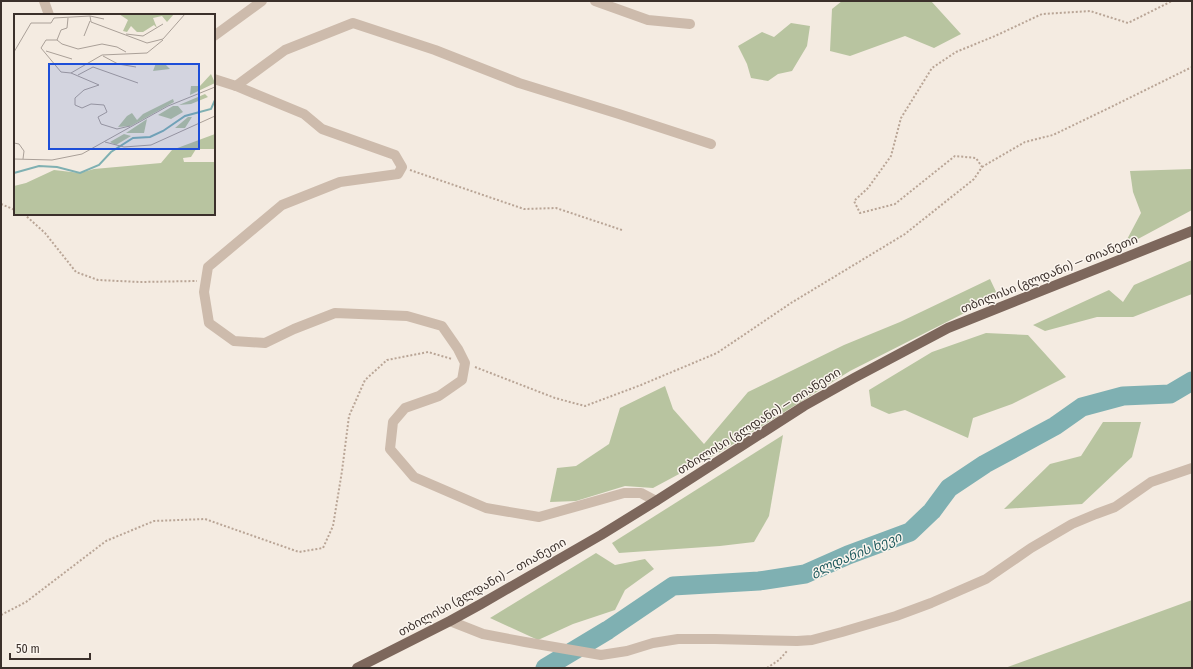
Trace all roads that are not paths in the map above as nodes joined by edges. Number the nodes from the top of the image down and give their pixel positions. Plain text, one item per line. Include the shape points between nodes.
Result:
1 (44, 1) edge
2 (262, 1) edge
3 (595, 1) edge
4 (49, 14) edge
5 (690, 24) dead end
6 (215, 35) edge
7 (215, 79) edge
8 (236, 86) junction
9 (711, 144) dead end
10 (1192, 231) edge
11 (1192, 468) edge
12 (656, 501) junction
13 (450, 621) junction
14 (358, 668) edge

1 - 4 street
2 - 6 street
3 - 5 street via 648,20
7 - 8 street
8 - 9 street via 285,50 353,23 436,50 519,83
8 - 12 street via 304,114 322,129 395,156 402,167 398,174 340,182 282,205 208,267 204,292 209,323 234,341 265,343 335,313 407,316 442,326 464,363 462,380 439,396 405,408 393,422 390,449 414,477 486,508 539,516 624,493 641,492
10 - 12 main road, თბილისი (გლდანი) — თიანეთი via 948,328 804,406
11 - 13 street via 1151,482 1115,507 1072,524 986,579 896,616 812,640 797,642 678,639 601,655 483,634
12 - 13 main road, თბილისი (გლდანი) — თიანეთი
13 - 14 main road, თბილისი (გლდანი) — თიანეთი

